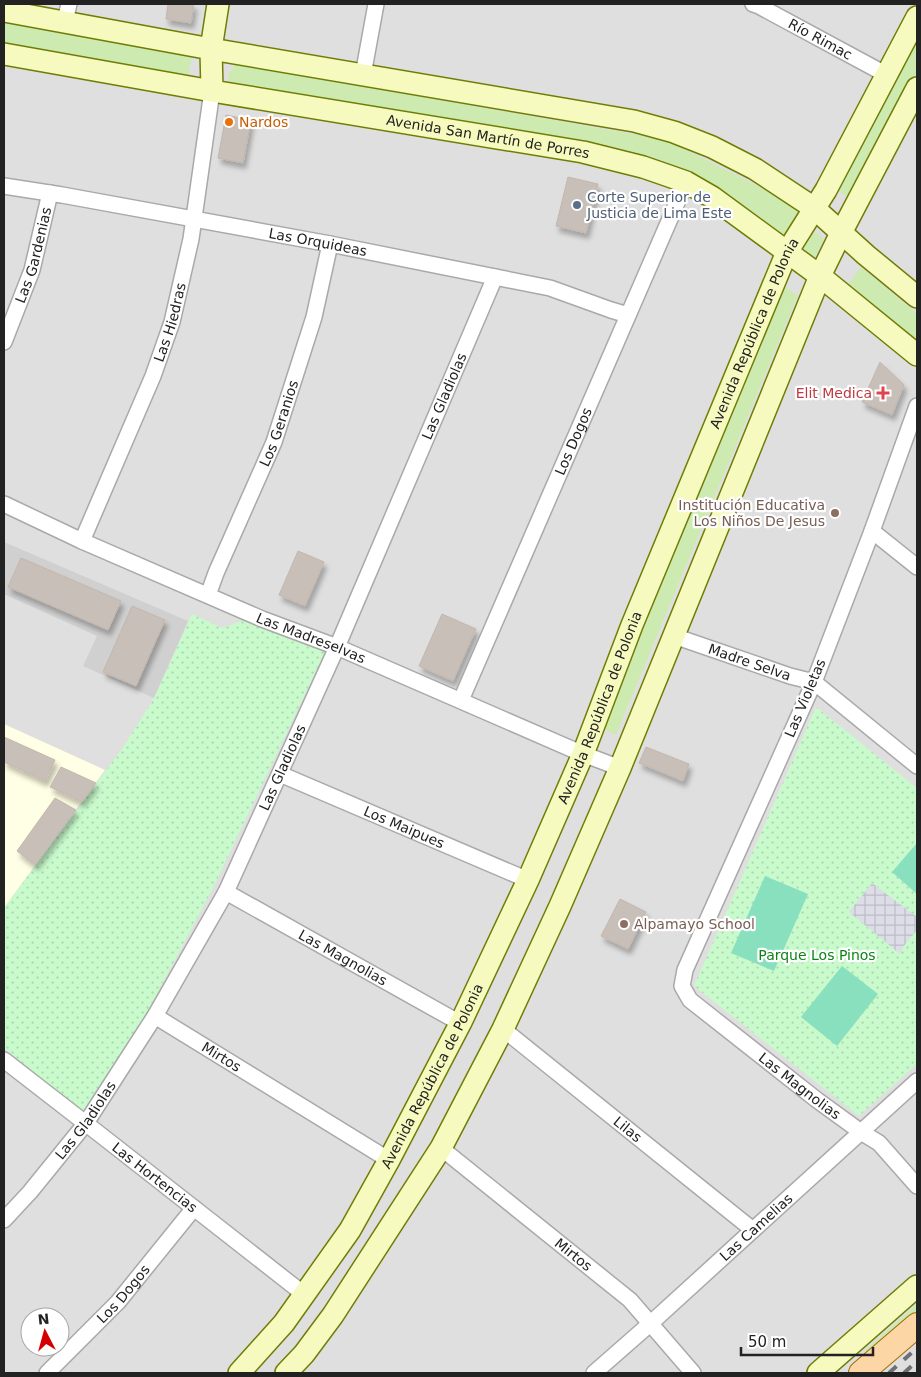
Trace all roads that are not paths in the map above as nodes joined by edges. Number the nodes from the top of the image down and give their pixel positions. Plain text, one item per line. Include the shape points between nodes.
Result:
1 (218, 4) edge
2 (376, 4) edge
3 (758, 5) edge
4 (4, 10) edge
5 (67, 12) edge
6 (917, 17) edge
7 (211, 49) junction
8 (4, 54) edge
9 (363, 75) junction
10 (887, 75) junction
11 (917, 88) edge
12 (212, 91) junction
13 (686, 182) junction
14 (4, 186) edge
15 (50, 193) junction
16 (814, 208) junction
17 (194, 220) junction
18 (841, 233) junction
19 (330, 244) junction
20 (787, 252) junction
21 (820, 276) junction
22 (495, 277) junction
23 (917, 297) edge
24 (628, 315) junction
25 (5, 336) edge
26 (917, 355) edge
27 (917, 406) edge
28 (4, 504) edge
29 (872, 531) junction
30 (82, 541) junction
31 (917, 567) edge
32 (208, 596) junction
33 (674, 636) junction
34 (337, 647) junction
35 (814, 682) junction
36 (461, 700) junction
37 (583, 754) junction
38 (917, 766) edge
39 (620, 768) junction
40 (280, 774) junction
41 (528, 880) junction
42 (226, 892) junction
43 (682, 986) joint
44 (155, 1016) junction
45 (461, 1022) junction
46 (503, 1029) junction
47 (4, 1060) edge
48 (917, 1081) edge
49 (86, 1123) junction
50 (861, 1132) junction
51 (441, 1148) junction
52 (389, 1160) junction
53 (917, 1186) edge
54 (194, 1208) junction
55 (4, 1220) edge
56 (752, 1230) junction
57 (917, 1286) edge
58 (305, 1295) junction
59 (652, 1323) junction
60 (917, 1325) edge
61 (47, 1373) edge
62 (239, 1373) edge
63 (286, 1373) edge
64 (594, 1373) edge
65 (694, 1373) edge
66 (818, 1373) edge
67 (860, 1373) edge

1 - 7 main road
2 - 9 street
3 - 10 street, Río Rimac
4 - 5 main road
5 - 7 main road
6 - 10 main road, Avenida República de Polonia
7 - 9 main road
7 - 12 main road
8 - 12 main road, Avenida San Martín de Porres
9 - 16 main road via 634,121 666,130 712,147 755,169
10 - 16 main road, Avenida República de Polonia
11 - 18 main road
12 - 13 main road, Avenida San Martín de Porres via 583,152 644,167
12 - 17 street, Las Hiedras
13 - 20 main road, Avenida San Martín de Porres
13 - 24 street, Los Dogos
14 - 15 street, Las Orquideas
15 - 17 street, Las Orquideas
15 - 25 street, Las Gardenias via 32,270
16 - 18 main road
16 - 20 main road, Avenida República de Polonia
17 - 19 street, Las Orquideas
17 - 30 street, Las Hiedras via 169,331
18 - 21 main road
18 - 23 main road
19 - 22 street, Las Orquideas
19 - 32 street, Los Geranios via 314,318 274,442
20 - 21 main road, Avenida San Martín de Porres
20 - 37 main road, Avenida República de Polonia via 632,625
21 - 26 main road, Avenida San Martín de Porres
21 - 33 main road
22 - 24 street, Las Orquideas via 550,288
22 - 34 street, Las Gladiolas
24 - 36 street, Los Dogos
27 - 29 street, Las Violetas
28 - 30 street, Las Madreselvas
29 - 31 street
29 - 35 street, Las Violetas
30 - 32 street, Las Madreselvas
32 - 34 street, Las Madreselvas
33 - 35 street, Madre Selva
33 - 39 main road
34 - 36 street, Las Madreselvas
34 - 40 street, Las Gladiolas
35 - 38 street, Madre Selva
35 - 43 street, Las Violetas via 685,970
36 - 37 street, Las Madreselvas
37 - 39 street, Las Madreselvas
37 - 41 main road, Avenida República de Polonia
39 - 46 main road
40 - 41 street, Los Maipues
40 - 42 street, Las Gladiolas
41 - 45 main road, Avenida República de Polonia
42 - 44 street, Las Gladiolas
42 - 45 street, Las Magnolias
43 - 50 street, Las Magnolias via 690,1000
44 - 49 street, Las Gladiolas
44 - 52 street, Mirtos
45 - 52 main road, Avenida República de Polonia
46 - 51 main road
46 - 56 street, Lilas
47 - 49 street, Las Hortencias
48 - 50 street, Las Camelias
49 - 54 street, Las Hortencias
49 - 55 street, Las Gladiolas
50 - 53 street, Las Magnolias via 879,1143
50 - 56 street, Las Camelias
51 - 59 street, Mirtos via 630,1300
51 - 63 main road via 333,1315
52 - 58 main road, Avenida República de Polonia via 350,1230
54 - 58 street, Las Hortencias
54 - 61 street, Los Dogos via 118,1302
56 - 59 street, Las Camelias
57 - 66 main road
58 - 62 main road, Avenida República de Polonia
59 - 64 street, Las Camelias
59 - 65 street, Mirtos
60 - 67 main road

